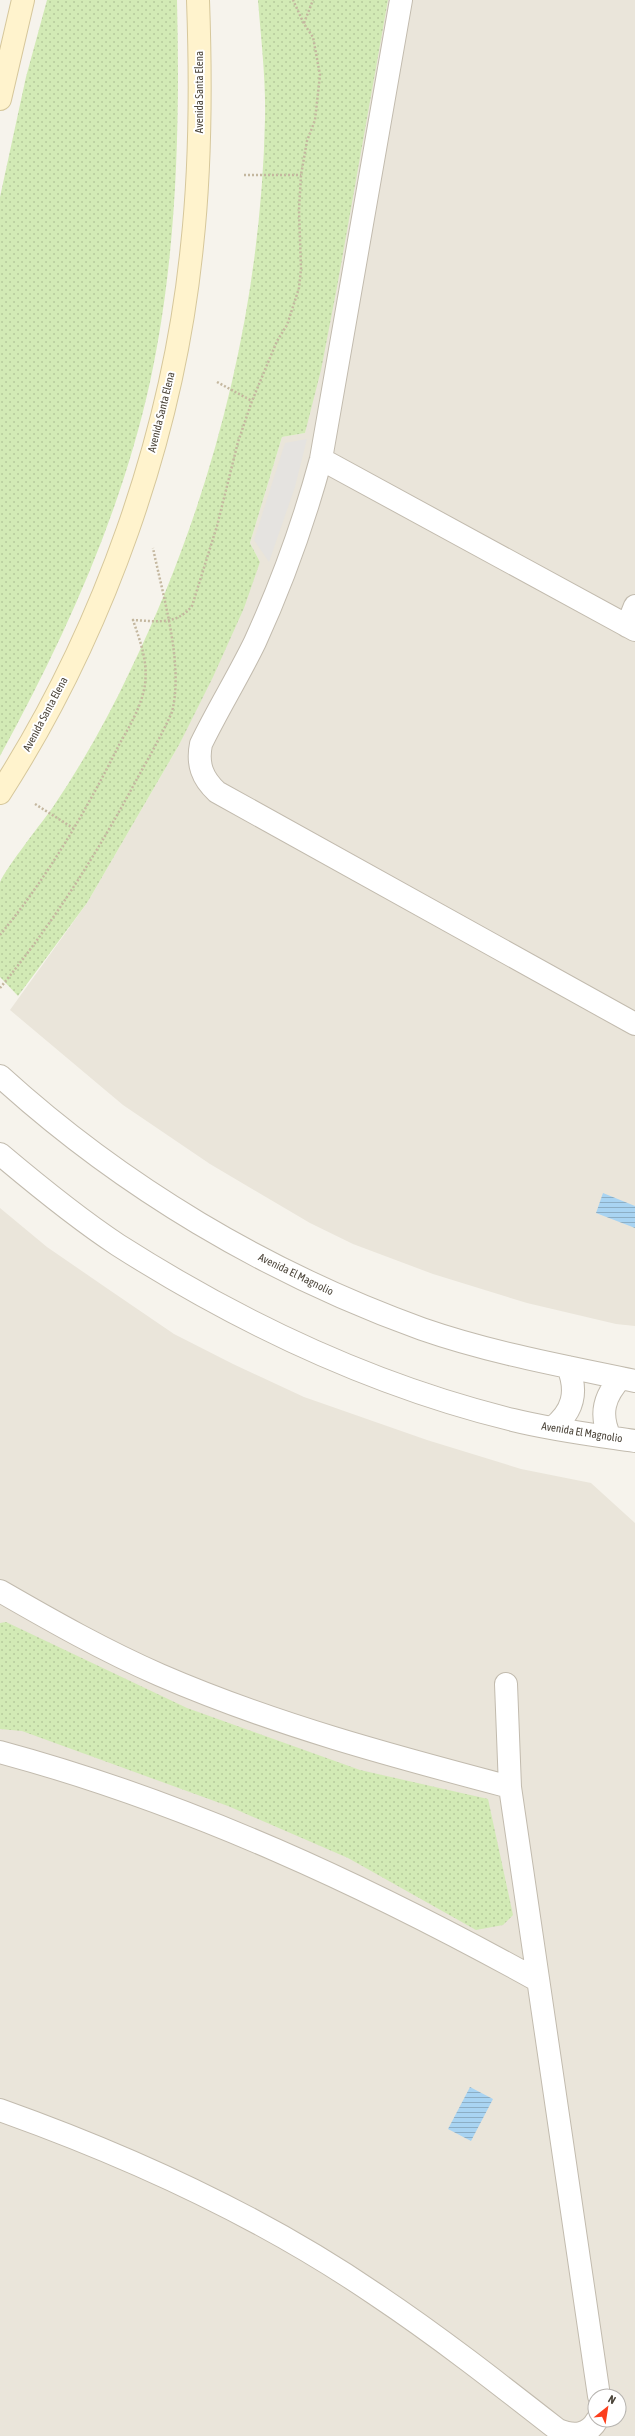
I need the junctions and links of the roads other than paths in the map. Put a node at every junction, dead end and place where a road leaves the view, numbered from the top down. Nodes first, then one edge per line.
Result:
1 (23, 0) edge
2 (198, 0) edge
3 (401, 0) edge
4 (0, 99) edge
5 (321, 459) junction
6 (632, 621) edge
7 (0, 793) edge
8 (635, 1024) edge
9 (0, 1076) edge
10 (0, 1154) edge
11 (568, 1367) junction
12 (628, 1379) edge
13 (552, 1428) junction
14 (610, 1437) junction
15 (635, 1441) edge
16 (0, 1591) edge
17 (506, 1684) dead end
18 (0, 1752) edge
19 (510, 1787) junction
20 (537, 1980) junction
21 (0, 2110) edge
22 (598, 2388) edge
23 (592, 2428) edge

1 - 4 street
2 - 7 street, Avenida Santa Elena
3 - 5 street
5 - 6 street
5 - 8 street
9 - 11 street, Avenida El Magnolio
10 - 13 street, Avenida El Magnolio
11 - 12 street, Avenida El Magnolio
11 - 13 street
12 - 14 street
13 - 14 street, Avenida El Magnolio
14 - 15 street, Avenida El Magnolio
16 - 19 street
17 - 19 street
18 - 20 street
19 - 20 street
20 - 22 street
21 - 23 street

